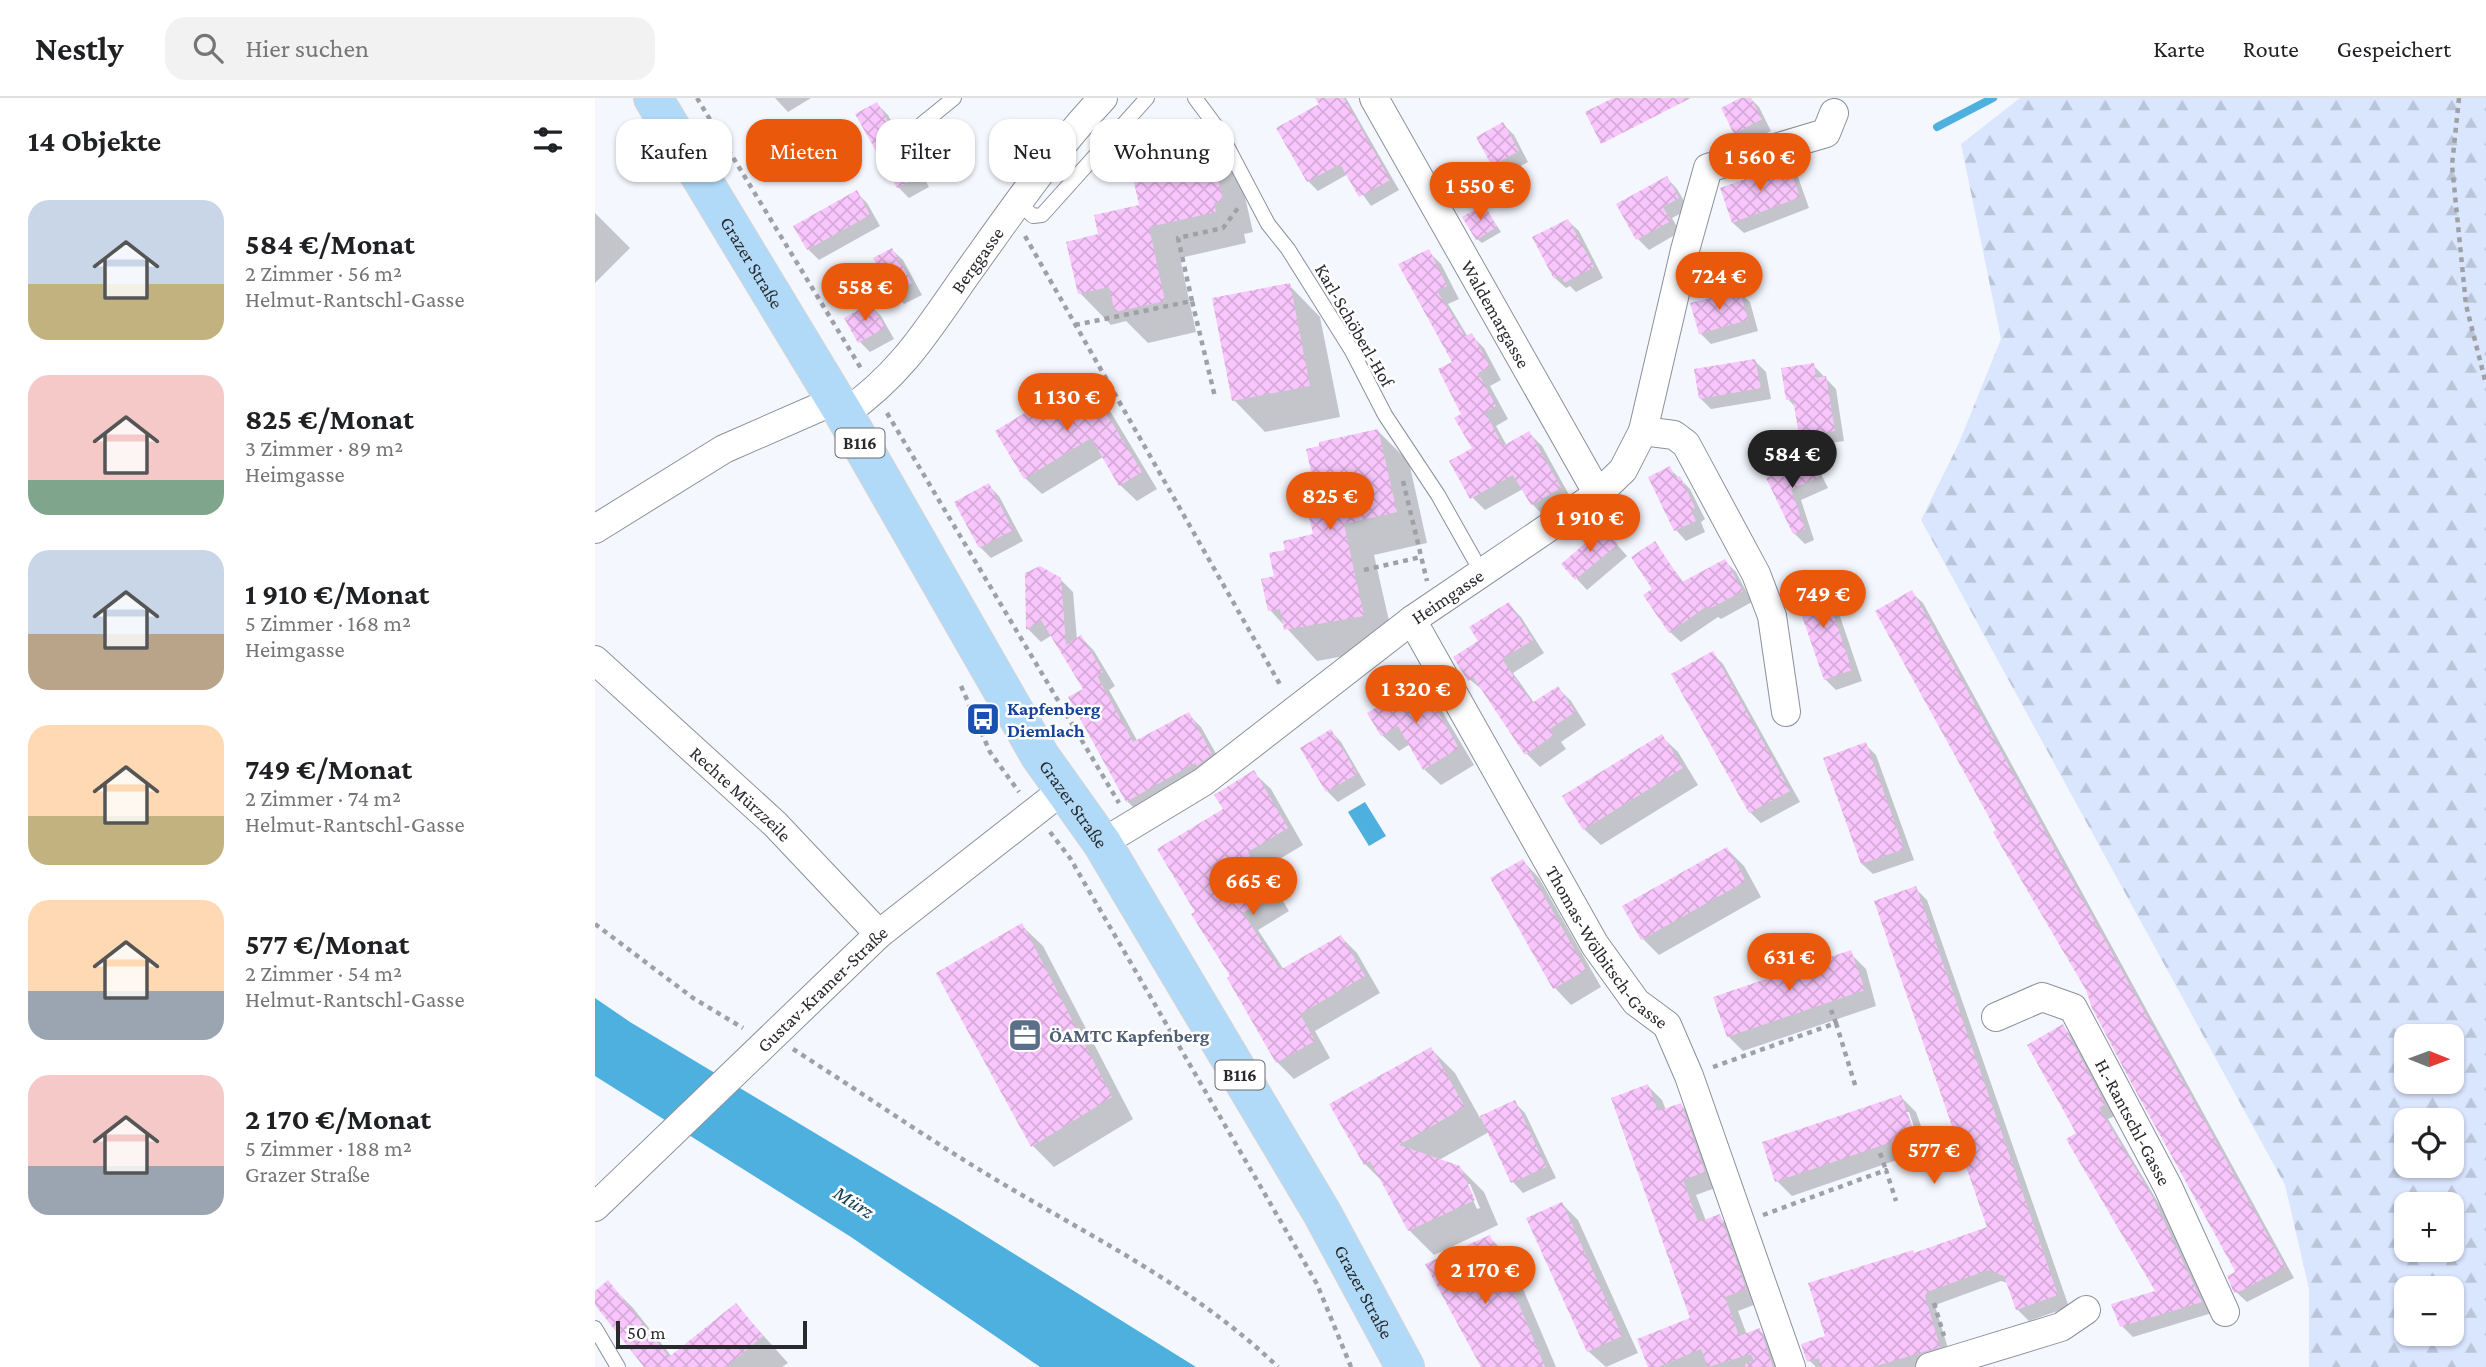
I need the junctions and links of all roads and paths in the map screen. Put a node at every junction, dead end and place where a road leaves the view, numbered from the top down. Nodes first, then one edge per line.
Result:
1 (653, 98) edge
2 (697, 98) edge
3 (954, 98) edge
4 (1103, 98) edge
5 (1147, 98) edge
6 (1195, 98) edge
7 (1374, 98) edge
8 (2459, 98) edge
9 (1834, 113) dead end
10 (928, 119) edge
11 (1252, 195) junction
12 (1015, 208) junction
13 (1192, 301) junction
14 (1075, 325) junction
15 (2486, 384) edge
16 (875, 392) junction
17 (1215, 397) dead end
18 (840, 407) junction
19 (1643, 431) junction
20 (1409, 452) junction
21 (1598, 494) junction
22 (595, 529) edge
23 (1422, 557) junction
24 (1364, 570) dead end
25 (1482, 572) junction
26 (1423, 613) junction
27 (595, 660) edge
28 (1294, 710) junction
29 (1786, 712) dead end
30 (1064, 789) junction
31 (1117, 834) junction
32 (595, 924) edge
33 (879, 934) junction
34 (1831, 1010) dead end
35 (1996, 1017) dead end
36 (1836, 1023) junction
37 (769, 1038) junction
38 (1689, 1076) junction
39 (1856, 1087) dead end
40 (1880, 1153) dead end
41 (1886, 1170) junction
42 (1896, 1201) dead end
43 (595, 1207) edge
44 (1739, 1224) junction
45 (1934, 1303) dead end
46 (2086, 1310) dead end
47 (2225, 1312) dead end
48 (595, 1328) edge
49 (1941, 1364) edge
50 (618, 1367) edge
51 (1279, 1367) edge
52 (1405, 1367) edge
53 (1791, 1367) edge

1 - 18 main road, Grazer Straße / B116
2 - 16 path
3 - 10 lane
4 - 12 street, Berggasse
5 - 12 lane
6 - 11 lane, Karl-Schöberl-Hof
7 - 21 street, Waldemargasse
8 - 15 path
9 - 19 street, Heimgasse
11 - 13 path
11 - 20 lane, Karl-Schöberl-Hof
12 - 14 path
12 - 16 street, Berggasse
13 - 14 path
13 - 17 path
14 - 28 path
16 - 18 street, Berggasse
16 - 31 path
18 - 22 street
18 - 30 main road, Grazer Straße / B116
19 - 21 street, Heimgasse
19 - 29 street
20 - 23 path
20 - 25 lane, Karl-Schöberl-Hof
21 - 25 street, Heimgasse
23 - 24 path
23 - 26 path
25 - 26 street, Heimgasse
26 - 28 street, Heimgasse
26 - 38 street, Thomas-Wölbitsch-Gasse
27 - 33 street, Rechte Mürzzeile
28 - 31 street, Heimgasse
30 - 31 main road, Grazer Straße / B116
30 - 33 street, Gustav-Kramer-Straße
31 - 52 main road, Grazer Straße / B116
32 - 37 path
33 - 37 street, Gustav-Kramer-Straße
34 - 36 path
35 - 47 street, H.-Rantschl-Gasse
36 - 38 path
36 - 39 path
37 - 43 street, Gustav-Kramer-Straße
37 - 51 path
38 - 44 street, Thomas-Wölbitsch-Gasse
40 - 41 path
41 - 42 path
41 - 44 path
44 - 53 street, Thomas-Wölbitsch-Gasse
45 - 49 path
46 - 49 street
48 - 50 lane

